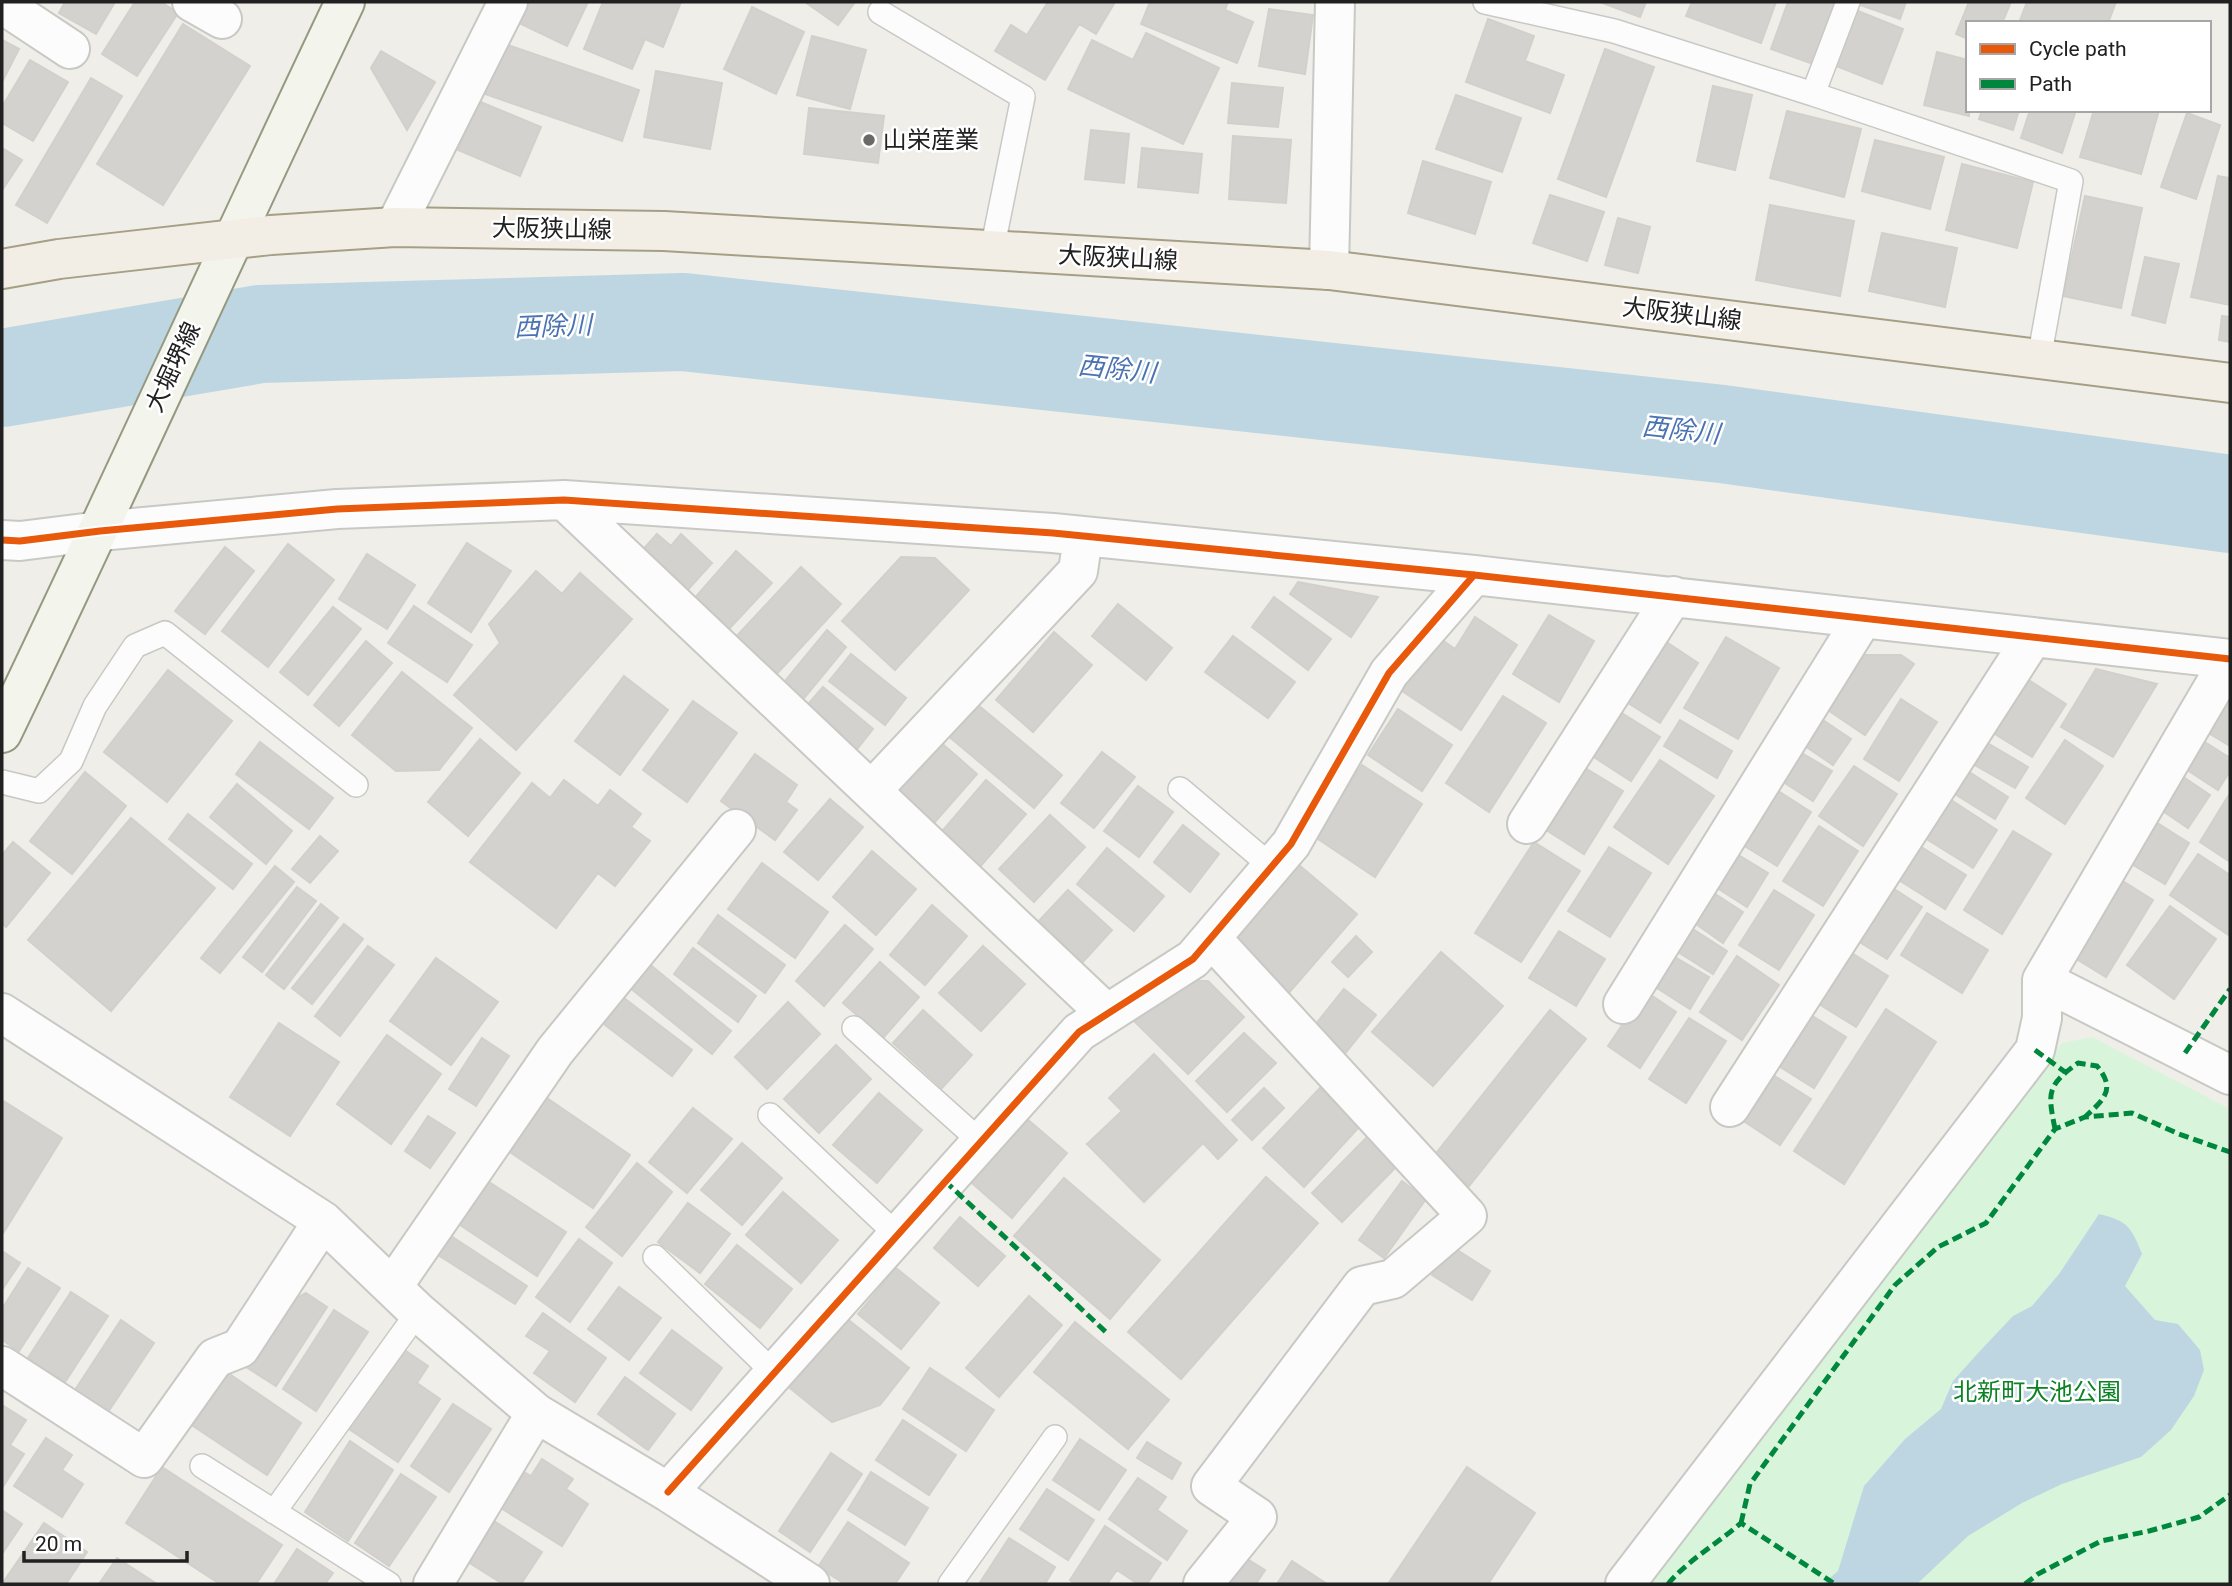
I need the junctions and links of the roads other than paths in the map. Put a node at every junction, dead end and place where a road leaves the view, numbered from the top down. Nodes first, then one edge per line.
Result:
1 (345, 2) edge
2 (508, 2) edge
3 (1335, 2) edge
4 (1485, 2) edge
5 (1848, 2) edge
6 (2, 4) edge
7 (880, 12) dead end
8 (71, 49) dead end
9 (1812, 94) junction
10 (395, 227) junction
11 (231, 240) junction
12 (992, 250) junction
13 (2, 269) edge
14 (1329, 270) junction
15 (2039, 359) junction
16 (2230, 383) edge
17 (564, 500) junction
18 (100, 531) junction
19 (1083, 537) junction
20 (2, 540) edge
21 (1474, 575) junction
22 (1673, 596) junction
23 (1863, 618) junction
24 (2033, 637) junction
25 (2230, 659) edge
26 (2, 733) edge
27 (2, 782) edge
28 (356, 785) dead end
29 (1180, 789) dead end
30 (872, 790) junction
31 (1527, 824) dead end
32 (736, 829) dead end
33 (1271, 866) junction
34 (1211, 938) junction
35 (2042, 980) junction
36 (1623, 1004) dead end
37 (2, 1013) edge
38 (1107, 1014) junction
39 (854, 1028) dead end
40 (2230, 1075) edge
41 (1730, 1107) dead end
42 (770, 1115) dead end
43 (981, 1142) junction
44 (323, 1221) junction
45 (897, 1235) junction
46 (655, 1257) dead end
47 (406, 1299) junction
48 (2, 1366) edge
49 (774, 1373) junction
50 (536, 1413) junction
51 (1055, 1437) dead end
52 (202, 1466) dead end
53 (668, 1492) junction
54 (275, 1512) junction
55 (389, 1584) edge
56 (433, 1584) edge
57 (810, 1584) edge
58 (950, 1584) edge
59 (1203, 1584) edge
60 (1625, 1584) edge

1 - 11 main road, 大堀堺線
2 - 10 street
3 - 14 street
4 - 9 lane
5 - 9 lane
6 - 8 street
7 - 12 lane
9 - 15 lane
10 - 11 main road, 大阪狭山線
10 - 12 main road, 大阪狭山線
11 - 13 main road, 大阪狭山線
11 - 18 main road, 大堀堺線
12 - 14 main road, 大阪狭山線
14 - 15 main road, 大阪狭山線
15 - 16 main road, 大阪狭山線
17 - 18 street
17 - 19 street
17 - 30 street
18 - 20 street
18 - 26 main road, 大堀堺線
19 - 21 street
19 - 30 street
21 - 22 street
21 - 33 street
22 - 23 street
22 - 31 street
23 - 24 street
23 - 36 street
24 - 25 street
24 - 41 street
25 - 35 street
27 - 28 lane
29 - 33 lane
30 - 38 street
32 - 47 street
33 - 34 street
34 - 38 street
34 - 59 street
35 - 40 street
35 - 60 street
37 - 44 street
38 - 43 street
39 - 43 lane
42 - 45 lane
43 - 45 street
44 - 47 street
44 - 48 street
45 - 49 street
46 - 49 lane
47 - 50 street
47 - 54 lane
49 - 53 street
50 - 53 street
50 - 56 street
51 - 58 lane
52 - 54 lane
53 - 57 street
54 - 55 lane

